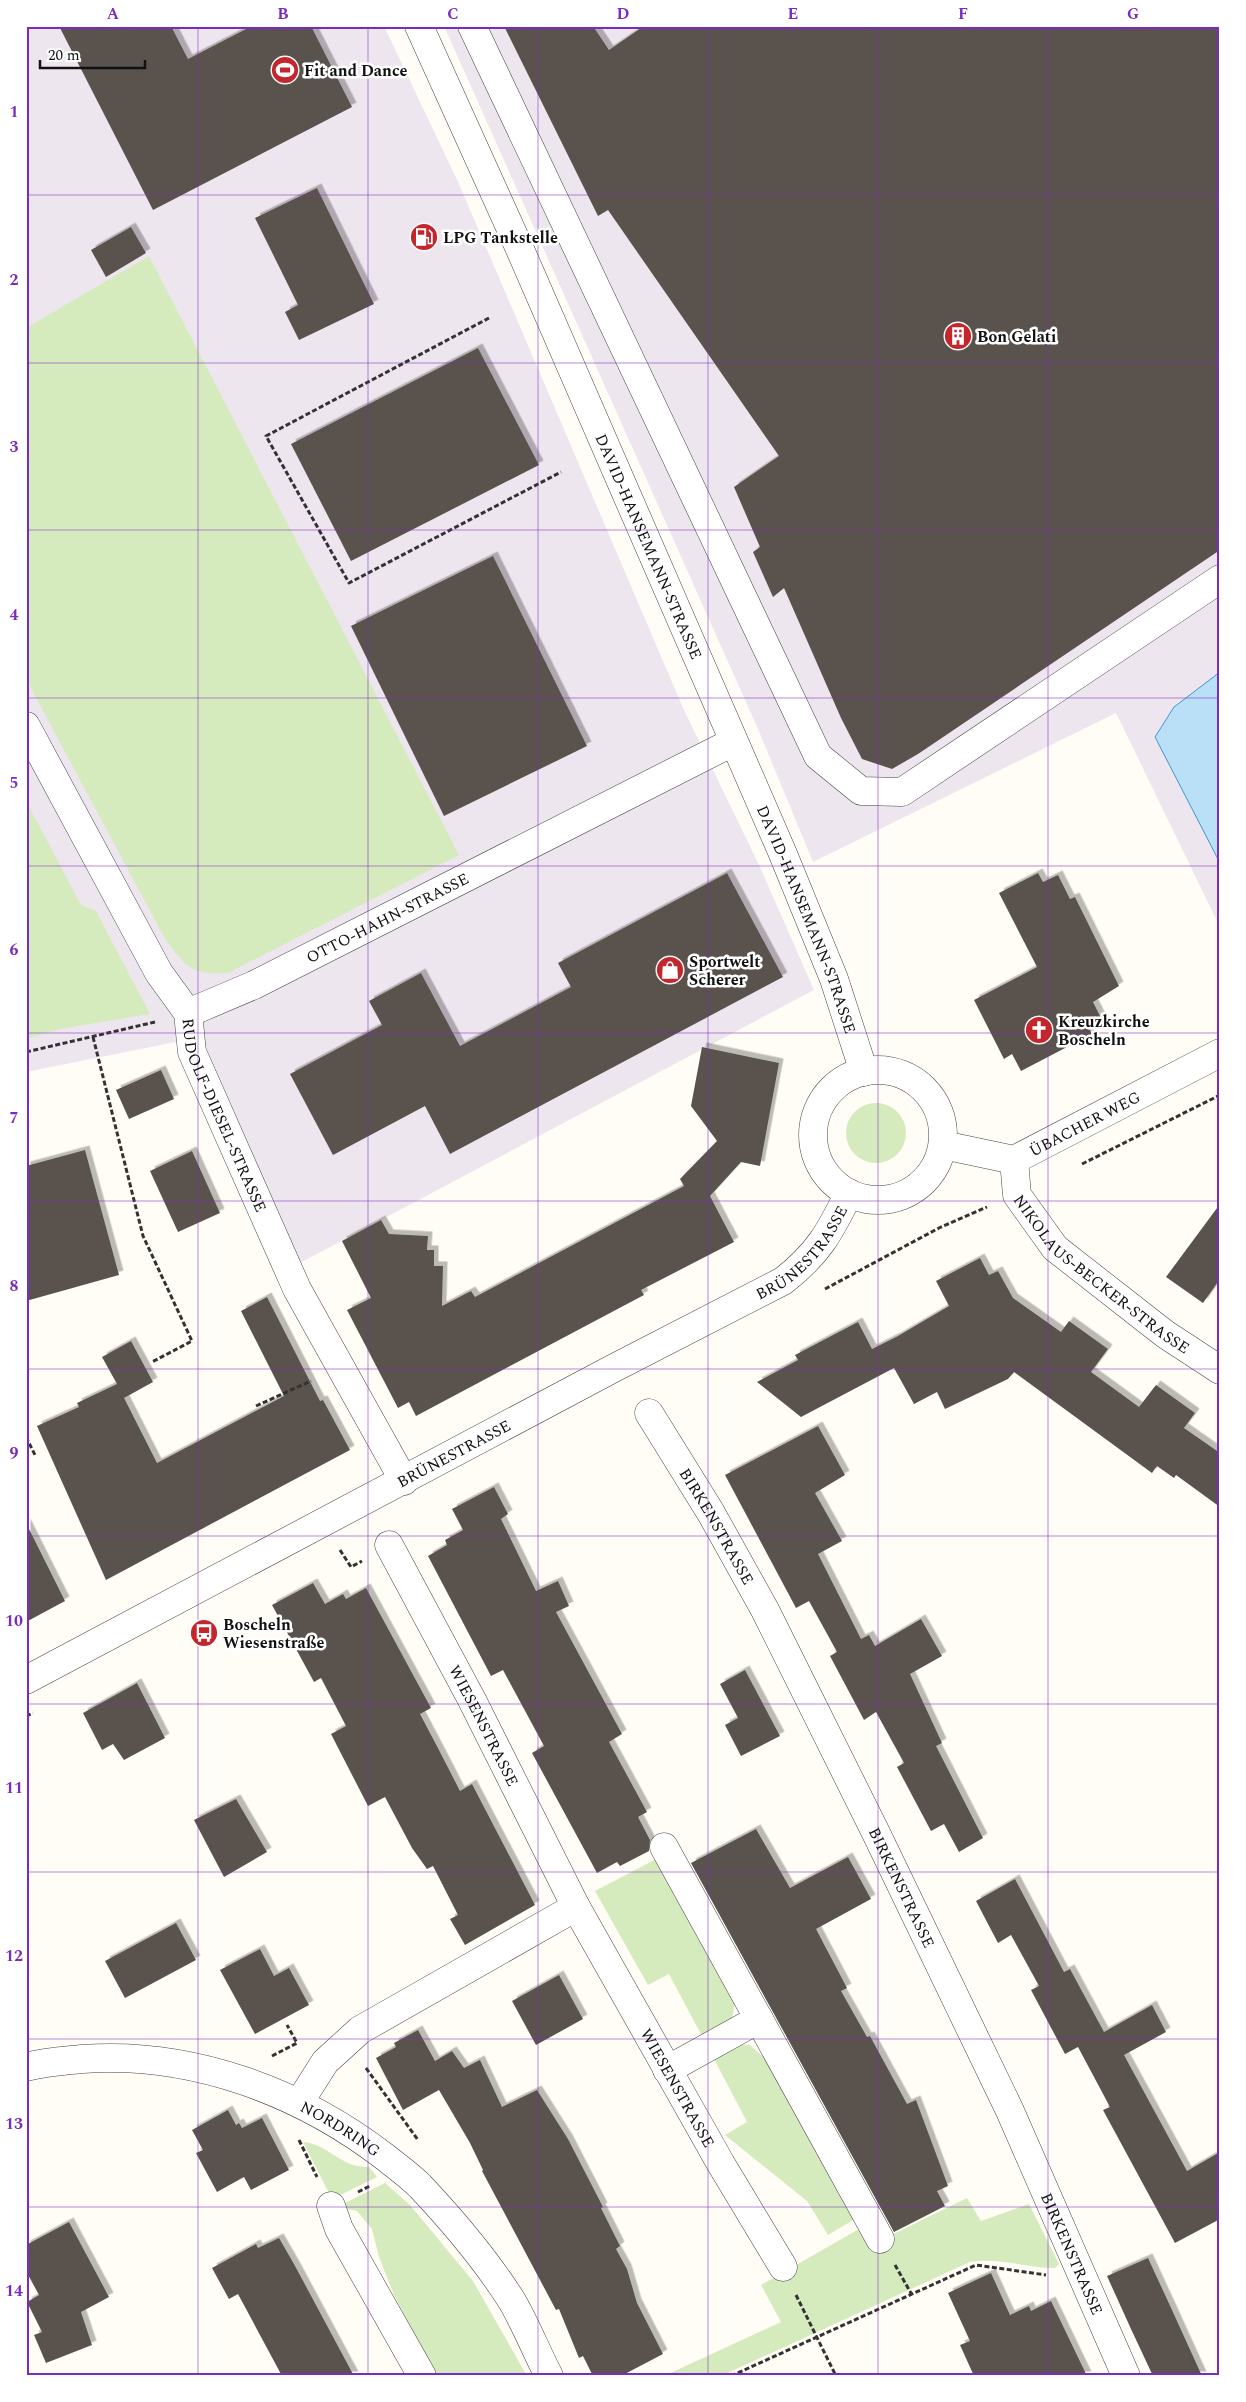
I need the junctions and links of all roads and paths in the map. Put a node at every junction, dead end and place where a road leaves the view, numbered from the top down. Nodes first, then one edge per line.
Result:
1 (419, 26) edge
2 (472, 26) edge
3 (489, 318) dead end
4 (561, 472) dead end
5 (1220, 579) edge
6 (26, 726) edge
7 (733, 742) junction
8 (188, 1013) junction
9 (93, 1037) junction
10 (26, 1052) edge
11 (1220, 1053) edge
12 (864, 1072) junction
13 (943, 1145) junction
14 (1014, 1160) junction
15 (849, 1193) junction
16 (152, 1362) dead end
17 (341, 1368) junction
18 (1220, 1370) edge
19 (256, 1406) dead end
20 (649, 1413) dead end
21 (26, 1437) edge
22 (36, 1457) dead end
23 (404, 1481) junction
24 (389, 1545) dead end
25 (26, 1680) edge
26 (664, 1847) dead end
27 (576, 1907) junction
28 (759, 2019) junction
29 (287, 2024) dead end
30 (26, 2067) edge
31 (667, 2070) junction
32 (248, 2081) junction
33 (299, 2103) junction
34 (297, 2137) dead end
35 (331, 2206) joint
36 (880, 2239) dead end
37 (1076, 2264) junction
38 (783, 2267) joint
39 (817, 2337) junction
40 (422, 2376) edge
41 (549, 2376) edge
42 (731, 2376) edge
43 (836, 2376) edge
44 (1126, 2376) edge

1 - 7 street, DAVID-HANSEMANN-STRASSE
2 - 5 street
3 - 4 path
6 - 8 street, RUDOLF-DIESEL-STRASSE
7 - 8 street, OTTO-HAHN-STRASSE
7 - 12 street, DAVID-HANSEMANN-STRASSE
8 - 9 path
8 - 17 street, RUDOLF-DIESEL-STRASSE
9 - 10 path
9 - 16 path
11 - 14 street, ÜBACHER WEG
12 - 13 street
12 - 15 street
13 - 14 street, ÜBACHER WEG
13 - 15 street
14 - 18 street, NIKOLAUS-BECKER-STRASSE
15 - 23 street, BRÜNESTRASSE
17 - 19 path
17 - 23 street, RUDOLF-DIESEL-STRASSE
20 - 37 street, BIRKENSTRASSE
21 - 22 path
23 - 25 street, BRÜNESTRASSE
24 - 27 street, WIESENSTRASSE
26 - 28 street
27 - 31 street, WIESENSTRASSE
27 - 33 street
28 - 31 street
28 - 36 street
29 - 32 path
30 - 32 street, NORDRING
31 - 38 street, WIESENSTRASSE
32 - 33 street, NORDRING
33 - 41 street, NORDRING
34 - 35 path
35 - 40 street
37 - 39 path
37 - 44 street, BIRKENSTRASSE
38 - 39 path
39 - 42 path
39 - 43 path

